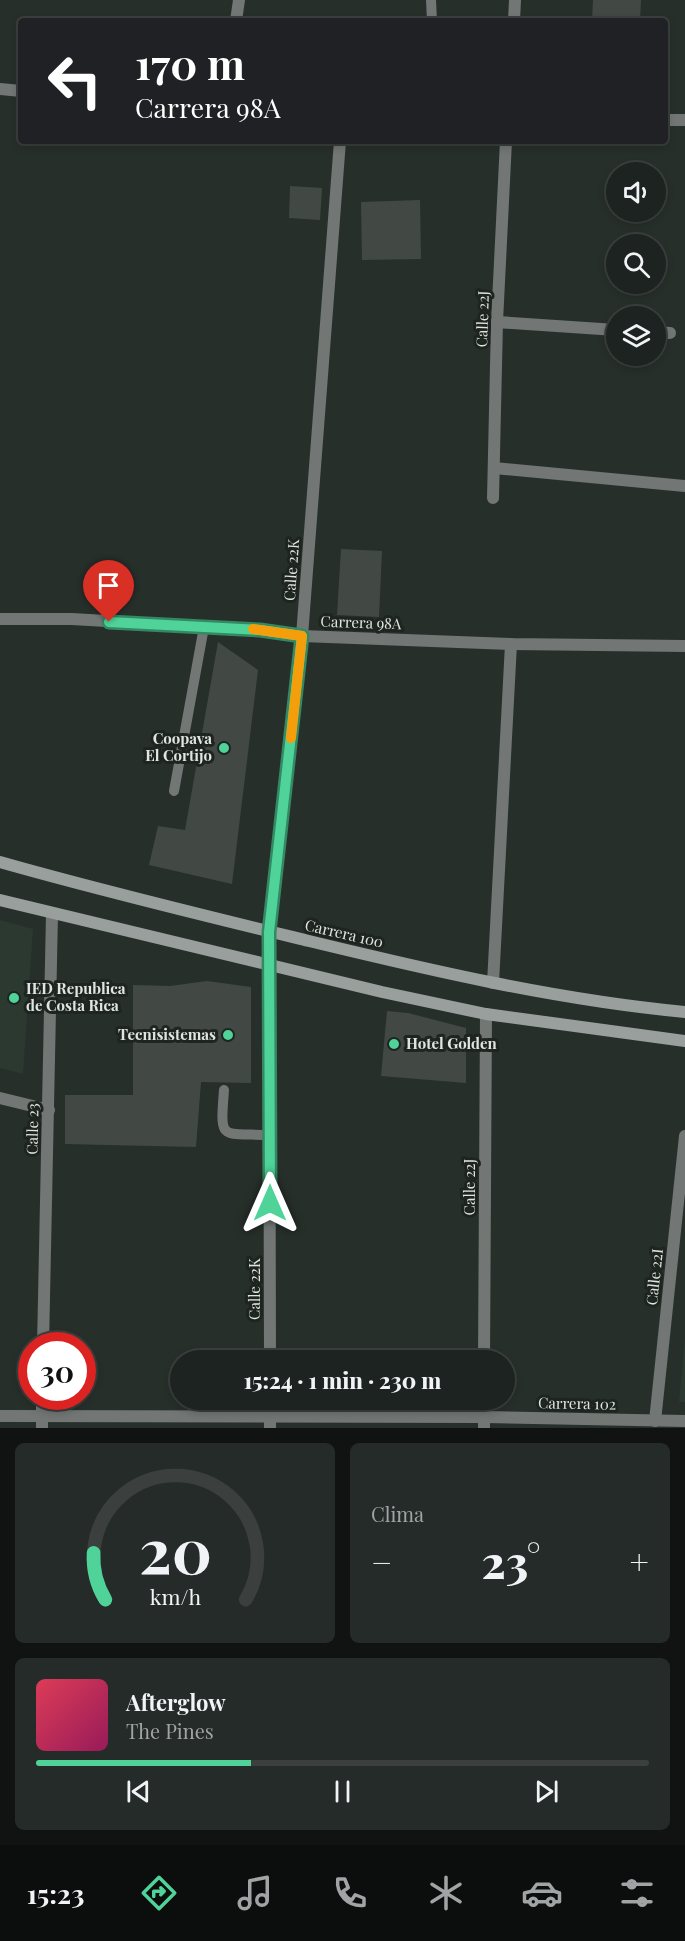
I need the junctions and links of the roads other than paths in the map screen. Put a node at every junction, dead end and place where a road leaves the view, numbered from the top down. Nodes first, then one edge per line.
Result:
1 (239, 0) edge
2 (431, 0) edge
3 (515, 0) edge
4 (236, 18) edge
5 (432, 18) edge
6 (514, 18) edge
7 (0, 89) edge
8 (18, 91) edge
9 (668, 120) edge
10 (685, 120) edge
11 (340, 144) edge
12 (506, 144) edge
13 (497, 322) junction
14 (606, 329) edge
15 (666, 333) edge
16 (670, 333) dead end
17 (494, 468) junction
18 (685, 486) edge
19 (493, 498) dead end
20 (0, 619) edge
21 (204, 627) junction
22 (302, 636) junction
23 (511, 644) junction
24 (685, 646) edge
25 (174, 791) dead end
26 (0, 862) edge
27 (0, 900) edge
28 (52, 914) junction
29 (269, 932) junction
30 (268, 965) junction
31 (493, 983) junction
32 (685, 1012) edge
33 (486, 1014) junction
34 (685, 1041) edge
35 (224, 1090) dead end
36 (0, 1098) edge
37 (49, 1110) junction
38 (269, 1135) junction
39 (685, 1136) edge
40 (43, 1332) edge
41 (270, 1350) edge
42 (484, 1350) edge
43 (0, 1416) edge
44 (655, 1421) junction
45 (685, 1421) edge
46 (42, 1422) edge
47 (270, 1423) edge
48 (484, 1423) edge

1 - 4 street
2 - 5 lane
3 - 6 street
7 - 8 street
9 - 10 street
11 - 22 street, Calle 22K
12 - 13 street, Calle 22J
13 - 14 street
13 - 17 street, Calle 22J
15 - 16 street
17 - 18 street
17 - 19 street, Calle 22J
20 - 21 street, Carrera 98A
21 - 22 street, Carrera 98A
21 - 25 lane
22 - 23 street, Carrera 98A
22 - 29 street, Calle 22K
23 - 24 street, Carrera 98A
23 - 31 street
26 - 29 main road, Carrera 100
27 - 28 main road
28 - 30 main road
28 - 37 street, Calle 23
29 - 30 street, Calle 22K
29 - 31 main road, Carrera 100
30 - 33 main road
30 - 38 street, Calle 22K
31 - 32 main road, Carrera 100
33 - 34 main road
33 - 42 street, Calle 22J
35 - 38 lane
36 - 37 street
37 - 40 street, Calle 23
38 - 41 street, Calle 22K
39 - 44 street, Calle 22I
43 - 46 street, Carrera 102
44 - 45 street, Carrera 102
44 - 48 street, Carrera 102
46 - 47 street, Carrera 102
47 - 48 street, Carrera 102

